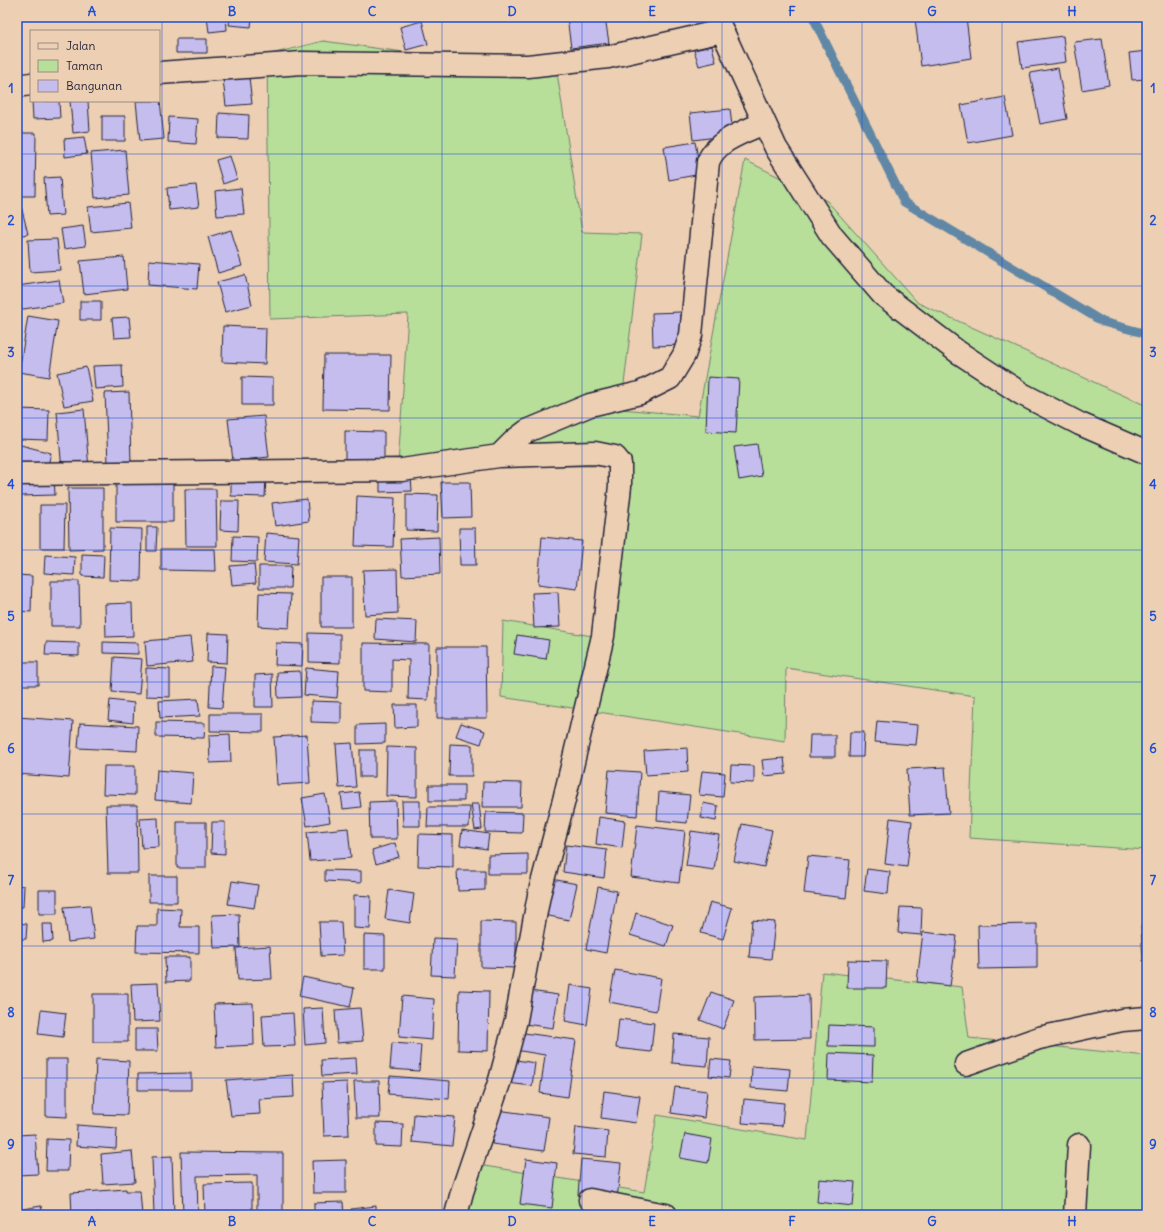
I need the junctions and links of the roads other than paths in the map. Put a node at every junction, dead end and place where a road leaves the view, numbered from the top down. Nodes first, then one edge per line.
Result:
1 (719, 24) edge
2 (160, 73) edge
3 (30, 84) edge
4 (17, 86) edge
5 (764, 123) junction
6 (1147, 453) edge
7 (499, 456) junction
8 (17, 474) edge
9 (1147, 1018) edge
10 (966, 1064) dead end
11 (1078, 1146) dead end
12 (590, 1200) dead end
13 (456, 1215) edge
14 (666, 1215) edge
15 (1075, 1215) edge

1 - 2 street
1 - 5 street
3 - 4 street
5 - 6 street
5 - 7 street
7 - 8 street
7 - 13 street
9 - 10 street
11 - 15 street
12 - 14 street

